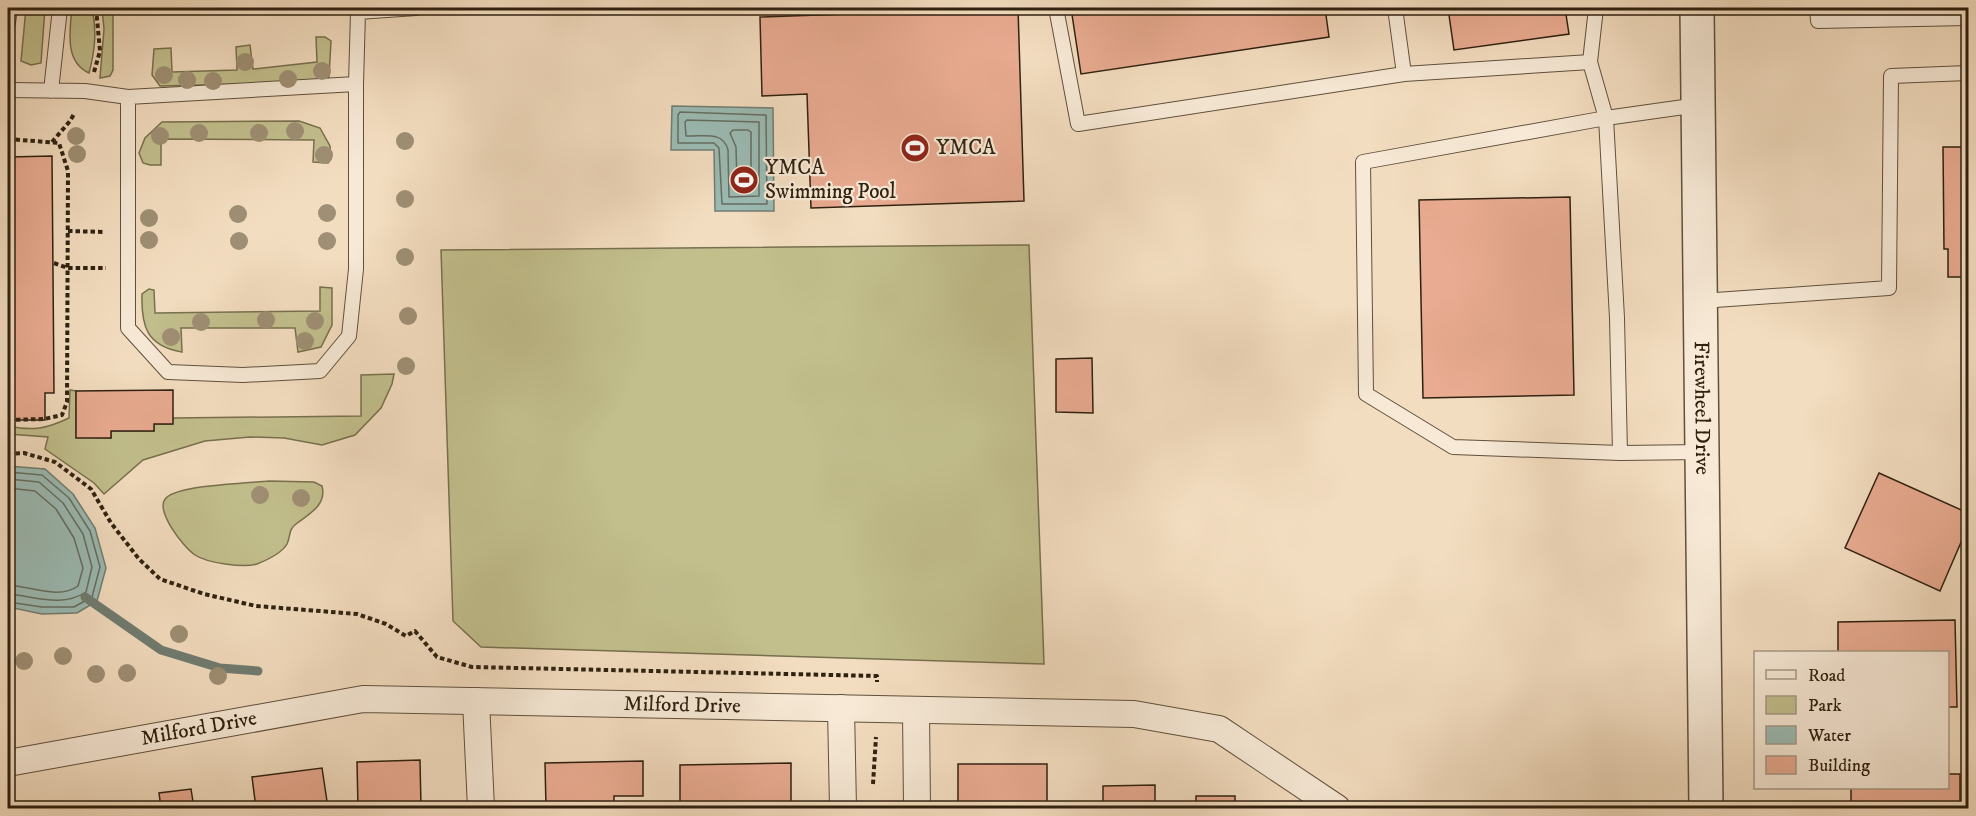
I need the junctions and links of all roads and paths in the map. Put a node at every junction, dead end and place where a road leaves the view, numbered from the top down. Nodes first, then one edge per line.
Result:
1 (10, 8) edge
2 (60, 8) edge
3 (416, 8) edge
4 (1056, 8) edge
5 (1395, 8) edge
6 (1596, 8) edge
7 (1697, 8) edge
8 (1817, 8) edge
9 (1968, 18) edge
10 (8, 23) edge
11 (1590, 62) junction
12 (1968, 73) edge
13 (1404, 74) junction
14 (356, 84) junction
15 (8, 90) edge
16 (51, 90) junction
17 (128, 97) junction
18 (1698, 105) junction
19 (1606, 118) junction
20 (8, 139) edge
21 (68, 231) junction
22 (105, 232) dead end
23 (54, 263) dead end
24 (68, 268) junction
25 (128, 269) junction
26 (1701, 301) junction
27 (8, 420) edge
28 (1702, 452) junction
29 (1620, 453) junction
30 (8, 454) edge
31 (476, 701) junction
32 (841, 708) junction
33 (878, 709) junction
34 (916, 710) junction
35 (8, 763) edge
36 (872, 791) dead end
37 (481, 808) edge
38 (843, 808) edge
39 (917, 808) edge
40 (1336, 808) edge
41 (1706, 808) edge

1 - 10 lane
2 - 16 lane
3 - 14 lane
4 - 13 lane
5 - 13 lane
6 - 11 lane
7 - 18 street, Firewheel Drive
8 - 9 lane
11 - 13 lane
11 - 19 lane
12 - 26 lane
14 - 17 lane
14 - 25 lane
15 - 16 lane
16 - 17 lane
17 - 25 lane
18 - 19 lane
18 - 26 street, Firewheel Drive
19 - 29 lane
19 - 29 lane
20 - 21 path
21 - 22 path
21 - 24 path
23 - 24 path
24 - 25 path
24 - 27 path
26 - 28 street, Firewheel Drive
28 - 29 lane
28 - 41 street, Firewheel Drive
30 - 33 path
31 - 32 street, Milford Drive
31 - 35 street, Milford Drive
31 - 37 street
32 - 33 street, Milford Drive
32 - 38 street
33 - 34 street, Milford Drive
33 - 36 path
34 - 39 street
34 - 40 street, Milford Drive

